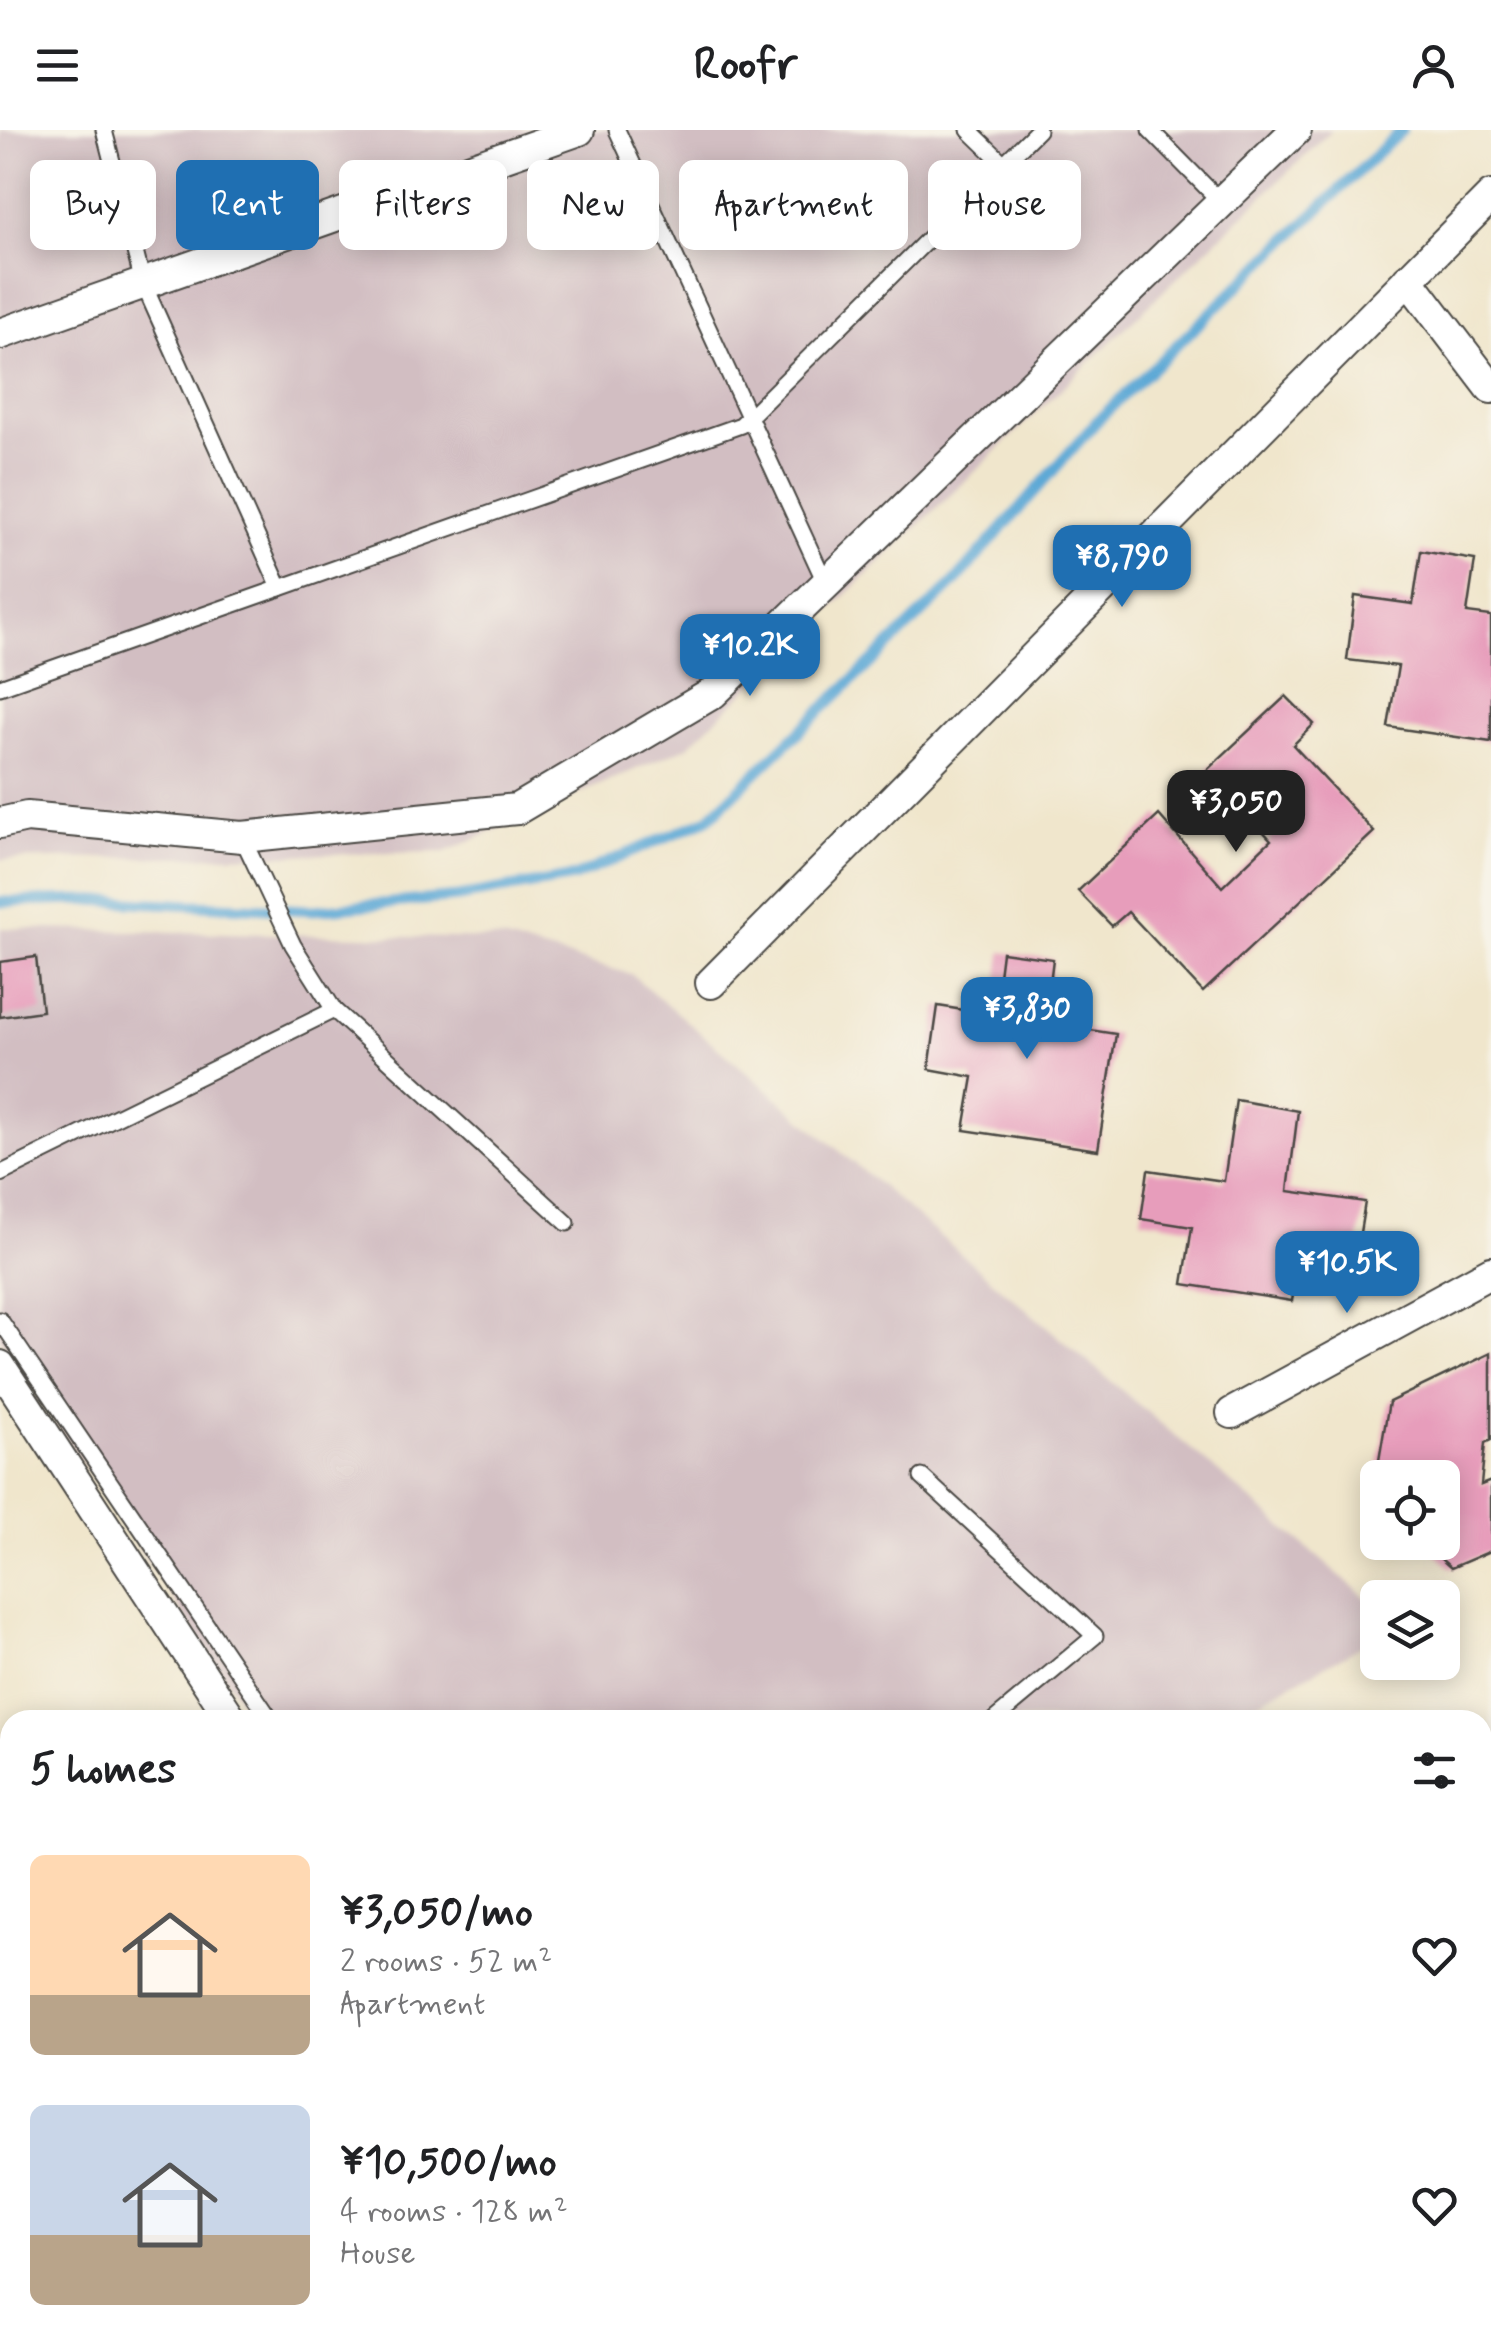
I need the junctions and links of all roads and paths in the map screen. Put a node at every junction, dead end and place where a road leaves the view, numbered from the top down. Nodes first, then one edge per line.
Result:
1 (104, 130) edge
2 (578, 130) edge
3 (617, 130) edge
4 (969, 130) edge
5 (1038, 130) edge
6 (1150, 130) edge
7 (1296, 130) edge
8 (1000, 160) edge
9 (1008, 160) edge
10 (1491, 196) edge
11 (1221, 202) junction
12 (928, 240) edge
13 (1408, 279) junction
14 (144, 283) junction
15 (0, 334) edge
16 (1491, 388) edge
17 (749, 418) junction
18 (826, 584) junction
19 (280, 588) junction
20 (0, 688) edge
21 (0, 823) edge
22 (242, 837) junction
23 (710, 982) dead end
24 (334, 1010) junction
25 (0, 1174) edge
26 (567, 1223) dead end
27 (1491, 1272) edge
28 (0, 1320) edge
29 (1, 1369) edge
30 (1232, 1413) dead end
31 (922, 1477) dead end
32 (225, 1710) edge
33 (264, 1710) edge
34 (1006, 1710) edge

1 - 14 lane
2 - 14 street
3 - 17 lane
4 - 8 lane
5 - 9 lane
6 - 11 lane
7 - 11 street
10 - 13 street
11 - 18 street
12 - 17 lane
13 - 16 street
13 - 23 street
14 - 15 street
14 - 19 lane
17 - 18 lane
17 - 19 lane
18 - 22 street
19 - 20 lane
21 - 22 street
22 - 24 lane
24 - 25 lane
24 - 26 lane
27 - 30 street
28 - 33 lane
29 - 32 street
31 - 34 lane

